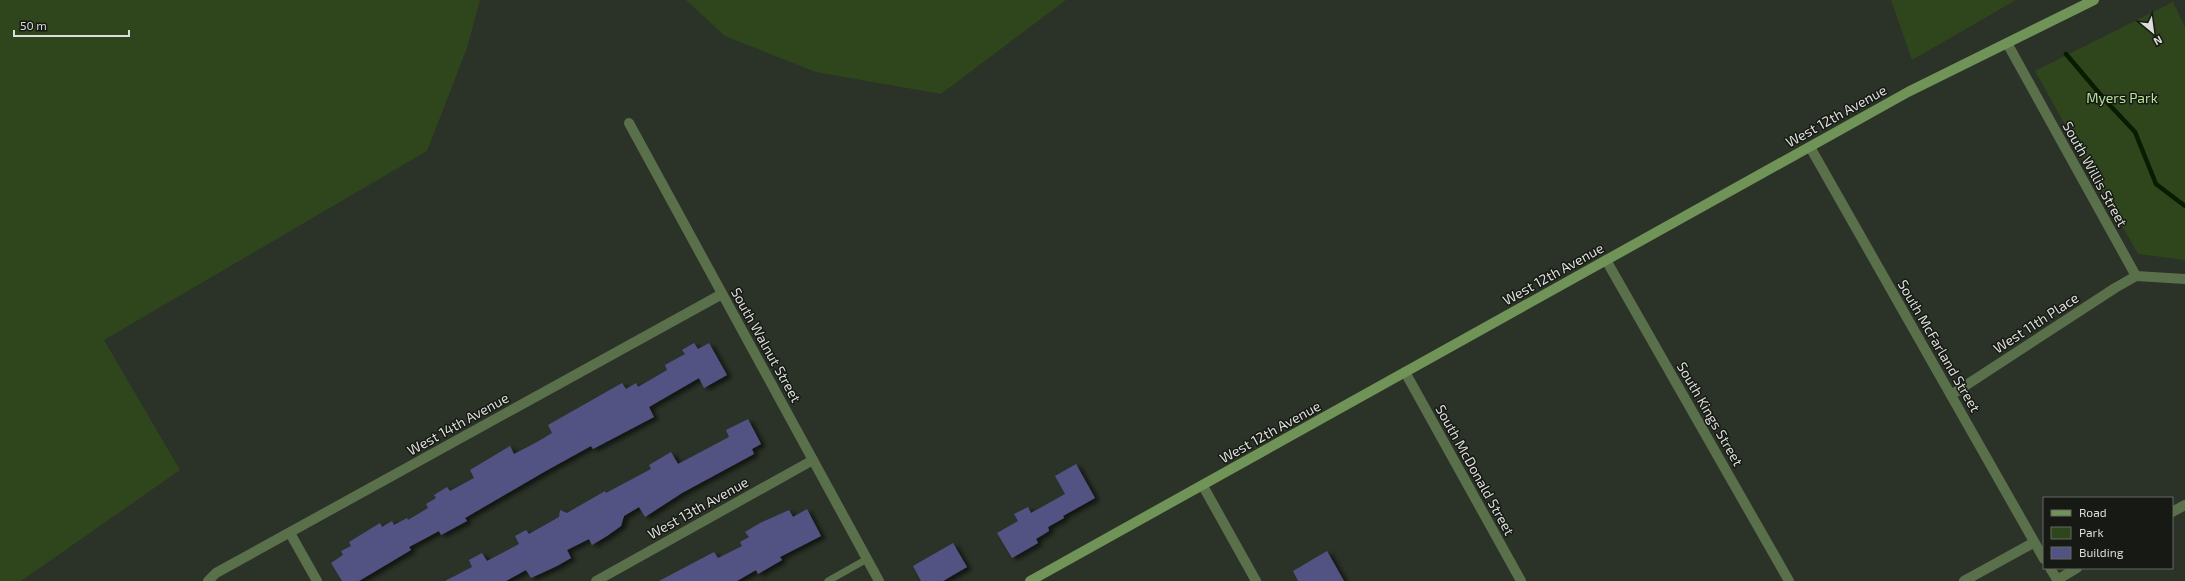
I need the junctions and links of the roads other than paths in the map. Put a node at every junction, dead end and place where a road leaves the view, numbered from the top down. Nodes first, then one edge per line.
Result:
1 (2094, 0) edge
2 (2007, 43) junction
3 (629, 123) dead end
4 (1810, 146) junction
5 (1606, 260) junction
6 (2136, 276) junction
7 (2185, 279) edge
8 (722, 294) junction
9 (1405, 372) junction
10 (1952, 395) junction
11 (814, 460) junction
12 (1203, 486) junction
13 (2185, 505) edge
14 (2173, 511) edge
15 (290, 533) junction
16 (2033, 543) junction
17 (2043, 558) edge
18 (867, 559) junction
19 (2051, 569) edge
20 (2075, 569) edge
21 (2057, 580) edge
22 (208, 581) edge
23 (317, 581) edge
24 (596, 581) edge
25 (828, 581) edge
26 (879, 581) edge
27 (1030, 581) edge
28 (1256, 581) edge
29 (1521, 581) edge
30 (1789, 581) edge
31 (1964, 581) edge

1 - 2 main road, West 12th Avenue
2 - 4 main road, West 12th Avenue
2 - 6 street, South Willis Street
3 - 8 street, South Walnut Street
4 - 5 main road, West 12th Avenue
4 - 10 street, South McFarland Street
5 - 9 main road, West 12th Avenue
5 - 30 street, South Kings Street
6 - 7 street
6 - 10 street, West 11th Place
8 - 11 street, South Walnut Street
8 - 15 street, West 14th Avenue
9 - 12 main road, West 12th Avenue
9 - 29 street, South McDonald Street
10 - 16 street, South McFarland Street
11 - 18 street, South Walnut Street
11 - 24 street, West 13th Avenue
12 - 27 main road, West 12th Avenue
12 - 28 street
13 - 14 street
15 - 22 street, West 14th Avenue
15 - 23 street
16 - 17 street, South McFarland Street
16 - 31 street
18 - 25 lane
18 - 26 street, South Walnut Street
19 - 21 street
20 - 21 street

